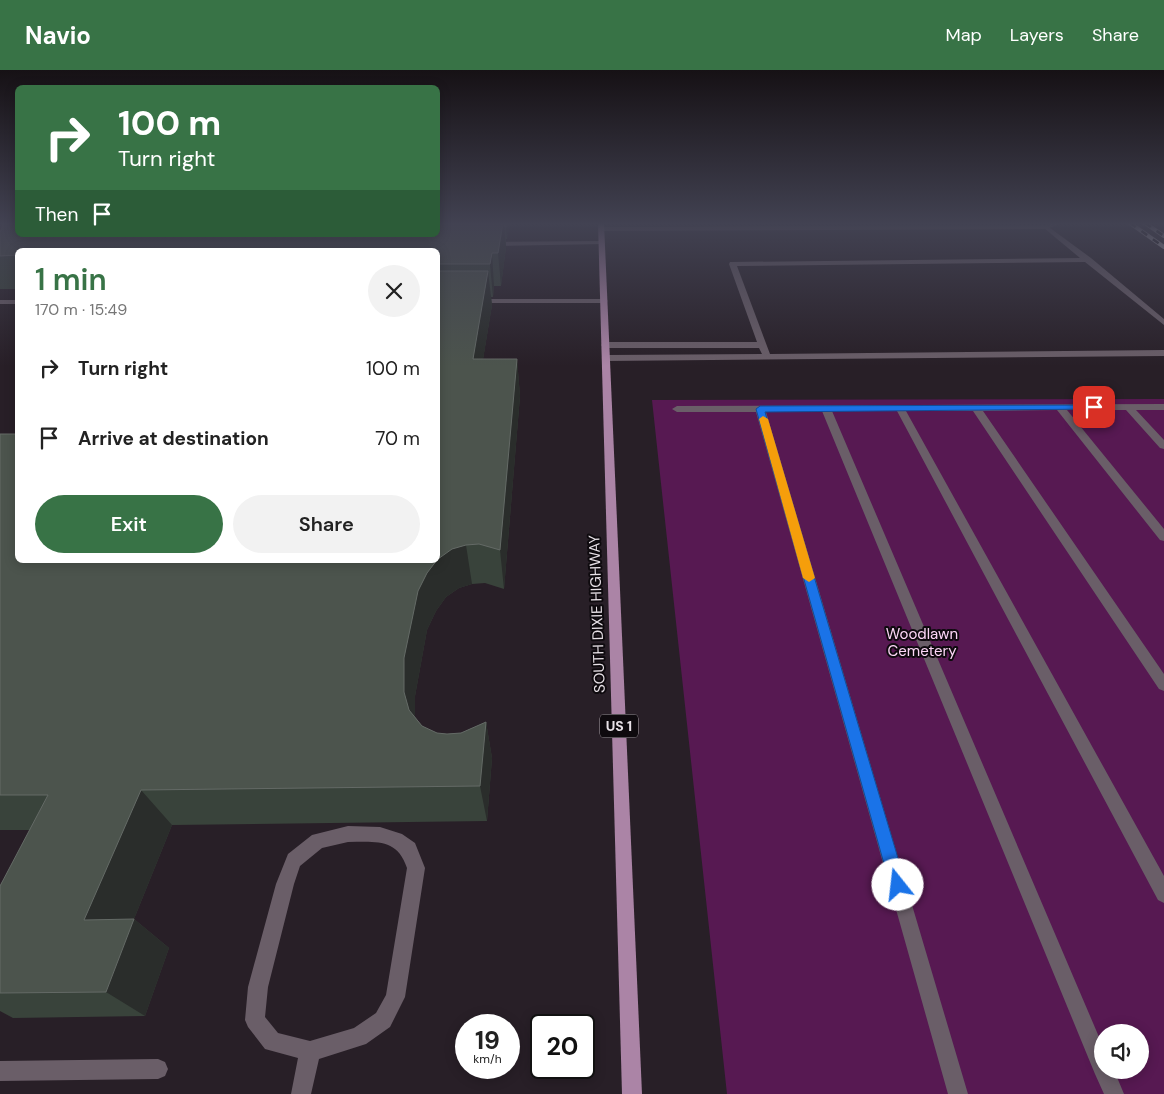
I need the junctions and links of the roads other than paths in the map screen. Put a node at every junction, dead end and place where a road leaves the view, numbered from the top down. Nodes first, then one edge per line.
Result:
1 (603, 271) edge
2 (735, 271) edge
3 (1101, 271) edge
4 (604, 300) junction
5 (467, 301) edge
6 (0, 302) edge
7 (15, 302) edge
8 (1164, 323) edge
9 (763, 345) junction
10 (605, 352) junction
11 (1164, 353) edge
12 (767, 357) junction
13 (1060, 407) junction
14 (1128, 407) junction
15 (1164, 407) edge
16 (900, 408) junction
17 (976, 408) junction
18 (760, 409) junction
19 (826, 409) junction
20 (676, 410) dead end
21 (1164, 446) edge
22 (1164, 537) edge
23 (1164, 685) edge
24 (1164, 894) edge
25 (1094, 1048) edge
26 (310, 1051) junction
27 (158, 1068) dead end
28 (0, 1071) edge
29 (1107, 1079) edge
30 (301, 1094) edge
31 (632, 1094) edge
32 (958, 1094) edge
33 (1114, 1094) edge

1 - 4 main road, SOUTH DIXIE HIGHWAY / US 1
2 - 9 street
3 - 8 street
4 - 5 street
4 - 10 main road, SOUTH DIXIE HIGHWAY / US 1
6 - 7 street
9 - 10 street
9 - 12 street
10 - 12 street
10 - 31 main road, SOUTH DIXIE HIGHWAY / US 1
11 - 12 street
13 - 14 street
13 - 17 street
13 - 22 street
14 - 15 street
14 - 21 street
16 - 17 street
16 - 19 street
16 - 24 street
17 - 23 street
18 - 19 street
18 - 20 street
18 - 32 street
19 - 25 street
26 - 26 street
26 - 30 street
27 - 28 street
29 - 33 street

